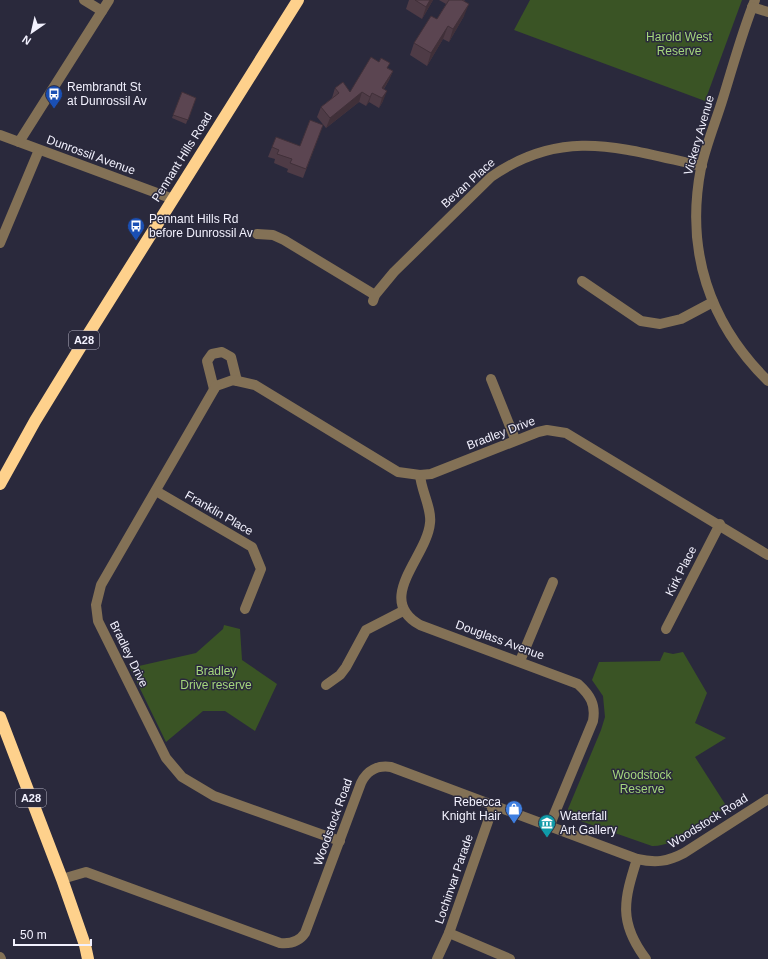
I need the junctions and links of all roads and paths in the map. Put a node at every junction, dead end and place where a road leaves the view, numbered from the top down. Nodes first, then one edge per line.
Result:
1 (84, 0) edge
2 (109, 0) edge
3 (298, 0) edge
4 (753, 3) edge
5 (292, 5) edge
6 (102, 11) junction
7 (768, 12) edge
8 (0, 135) edge
9 (19, 142) junction
10 (39, 150) junction
11 (702, 166) junction
12 (173, 199) junction
13 (257, 234) dead end
14 (0, 243) edge
15 (582, 281) dead end
16 (713, 302) junction
17 (491, 380) dead end
18 (237, 381) junction
19 (768, 381) edge
20 (214, 389) junction
21 (516, 439) junction
22 (420, 475) junction
23 (0, 484) edge
24 (156, 491) junction
25 (720, 524) junction
26 (768, 554) edge
27 (553, 582) dead end
28 (245, 609) dead end
29 (404, 611) junction
30 (666, 629) dead end
31 (520, 661) junction
32 (326, 685) dead end
33 (0, 717) edge
34 (768, 799) edge
35 (493, 807) junction
36 (549, 827) junction
37 (340, 841) junction
38 (637, 859) junction
39 (62, 879) junction
40 (449, 933) junction
41 (88, 959) edge
42 (437, 959) edge
43 (510, 959) edge
44 (646, 959) edge

1 - 6 street
2 - 6 street
3 - 5 highway, Pennant Hills Road / A28
4 - 7 street
4 - 11 street, Vickery Avenue
5 - 12 highway, Pennant Hills Road / A28
6 - 9 street
8 - 9 street, Dunrossil Avenue
9 - 10 street, Dunrossil Avenue
10 - 12 street, Dunrossil Avenue
10 - 14 street
11 - 13 street, Bevan Place
11 - 16 street, Vickery Avenue
12 - 23 highway, Pennant Hills Road / A28
15 - 16 street
16 - 19 street, Vickery Avenue
17 - 21 street
18 - 20 street, Bradley Drive
18 - 20 street
18 - 22 street, Bradley Drive
20 - 24 street, Bradley Drive
21 - 22 street, Bradley Drive
21 - 25 street, Bradley Drive
22 - 29 street
24 - 28 street, Franklin Place
24 - 37 street, Bradley Drive
25 - 26 street, Bradley Drive
25 - 30 street, Kirk Place
27 - 31 street
29 - 31 street, Douglass Avenue
29 - 32 street
31 - 36 street, Douglass Avenue
33 - 39 highway, A28
34 - 38 street, Woodstock Road
35 - 36 street, Woodstock Road
35 - 37 street, Woodstock Road
35 - 40 street, Lochinvar Parade
36 - 38 street, Woodstock Road
37 - 39 street, Woodstock Road
38 - 44 street
39 - 41 highway, A28
40 - 42 street, Lochinvar Parade
40 - 43 street

